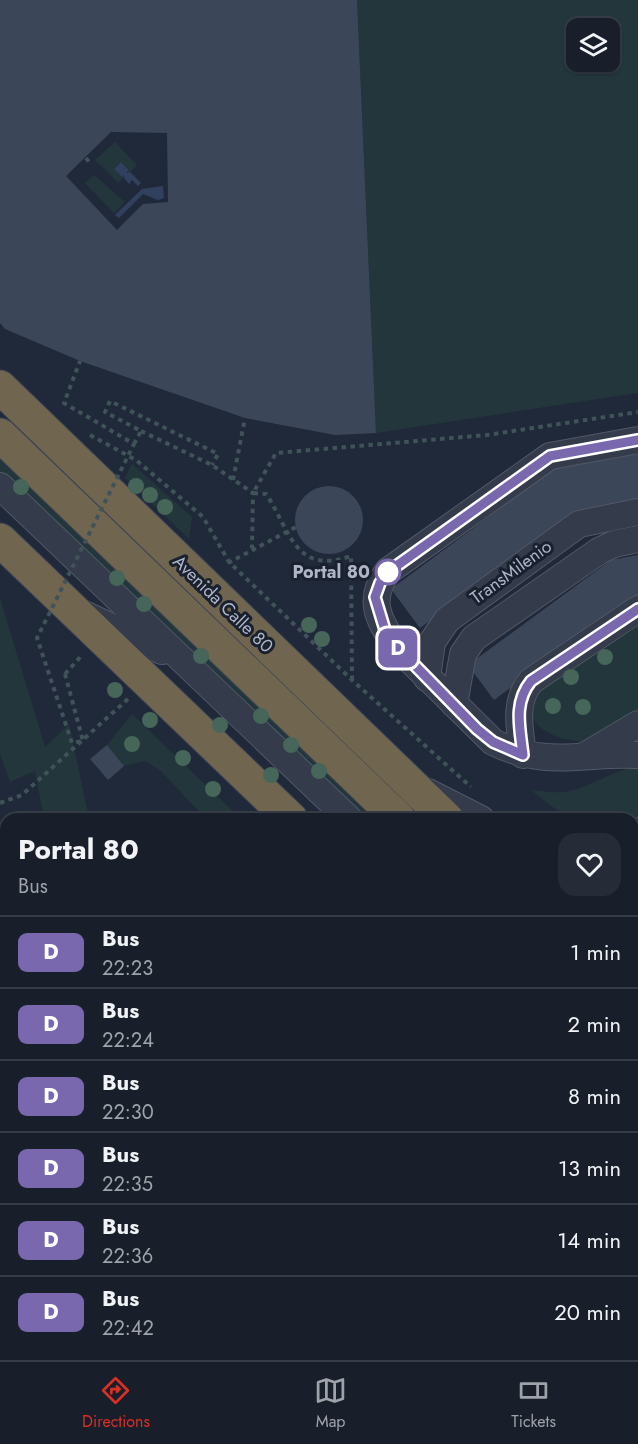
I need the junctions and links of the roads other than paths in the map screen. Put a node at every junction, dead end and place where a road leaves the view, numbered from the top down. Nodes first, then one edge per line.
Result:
1 (0, 387) edge
2 (0, 435) edge
3 (638, 440) edge
4 (0, 486) edge
5 (638, 512) edge
6 (638, 539) edge
7 (0, 540) edge
8 (70, 607) junction
9 (638, 609) edge
10 (184, 661) junction
11 (427, 678) junction
12 (454, 704) junction
13 (638, 724) edge
14 (523, 755) junction
15 (638, 755) edge
16 (580, 758) junction
17 (407, 781) junction
18 (285, 813) edge
19 (343, 813) edge
20 (393, 813) edge
21 (441, 813) edge
22 (488, 813) edge

1 - 17 highway, Avenida Calle 80
2 - 20 highway, Avenida Calle 80
3 - 11 street
4 - 10 street
5 - 11 street, TransMilenio
6 - 12 street, TransMilenio
7 - 8 highway
8 - 10 street
8 - 18 highway
9 - 14 street
10 - 19 street
11 - 12 street
12 - 14 street
13 - 16 street
14 - 16 street
15 - 16 street
17 - 21 highway, Avenida Calle 80
17 - 22 street

